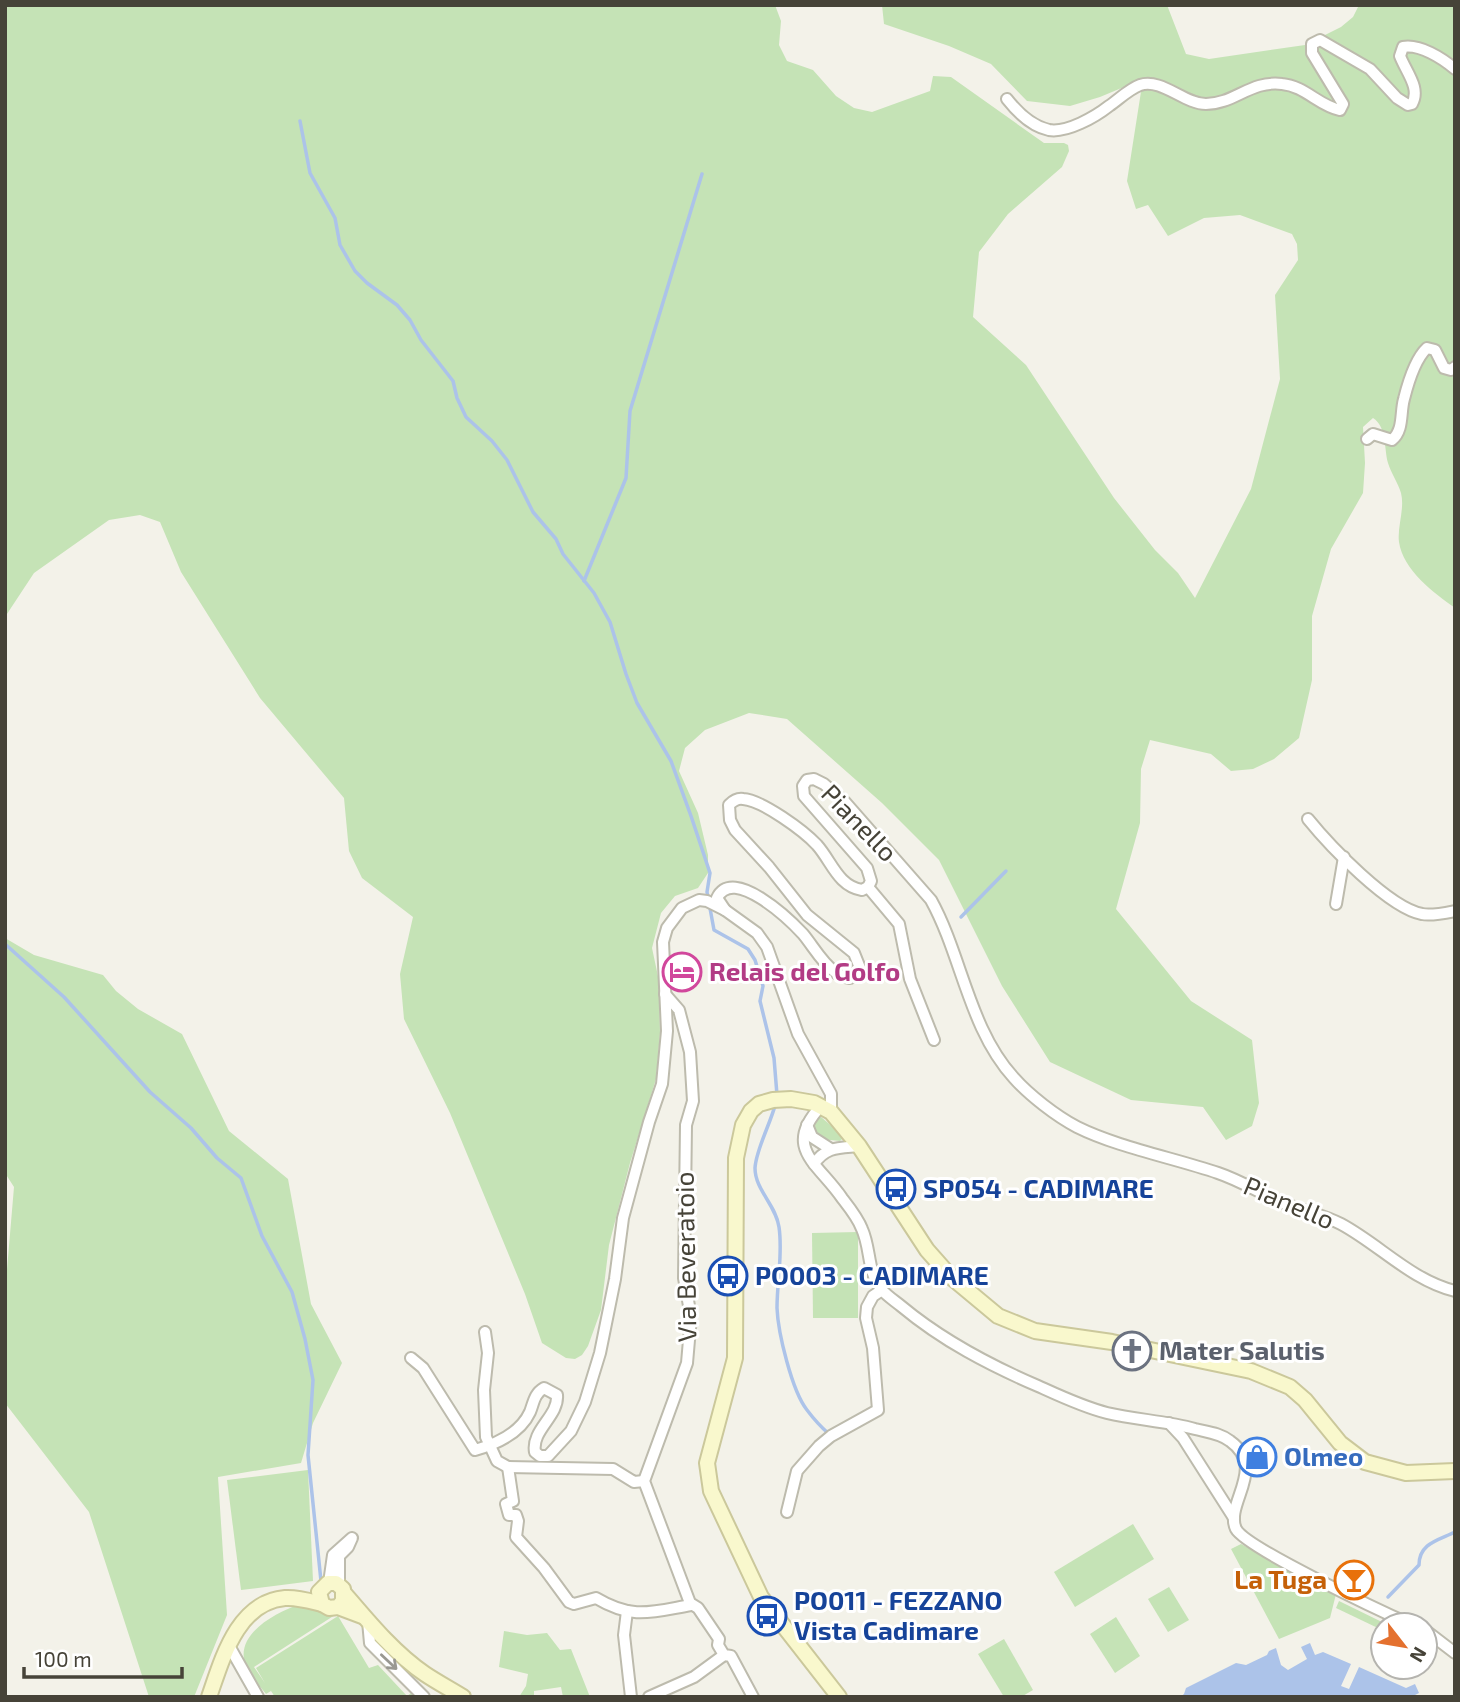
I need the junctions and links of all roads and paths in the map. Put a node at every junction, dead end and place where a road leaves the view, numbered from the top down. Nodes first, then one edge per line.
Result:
1 (1455, 69) edge
2 (1007, 99) dead end
3 (1455, 367) edge
4 (1367, 439) dead end
5 (1308, 819) dead end
6 (1344, 857) junction
7 (868, 887) junction
8 (1336, 904) dead end
9 (724, 910) junction
10 (1455, 911) edge
11 (665, 994) junction
12 (934, 1040) dead end
13 (826, 1109) junction
14 (807, 1125) junction
15 (859, 1146) junction
16 (829, 1149) junction
17 (814, 1164) junction
18 (882, 1290) junction
19 (1455, 1290) edge
20 (485, 1332) dead end
21 (411, 1358) dead end
22 (1167, 1421) junction
23 (490, 1446) junction
24 (508, 1467) junction
25 (1455, 1471) edge
26 (644, 1482) junction
27 (787, 1512) dead end
28 (1234, 1518) junction
29 (333, 1587) junction
30 (294, 1597) junction
31 (322, 1604) junction
32 (691, 1605) junction
33 (338, 1607) junction
34 (627, 1611) junction
35 (1384, 1611) edge
36 (366, 1618) junction
37 (1439, 1641) edge
38 (228, 1644) junction
39 (1455, 1653) edge
40 (724, 1655) junction
41 (209, 1697) edge
42 (258, 1697) edge
43 (424, 1697) edge
44 (463, 1697) edge
45 (631, 1697) edge
46 (649, 1697) edge
47 (752, 1697) edge
48 (839, 1697) edge

1 - 2 street
3 - 4 street
5 - 6 street
6 - 8 street
6 - 10 street
7 - 9 street, Pianello
7 - 12 street
7 - 19 street, Pianello
9 - 11 street
9 - 13 street
11 - 23 street
11 - 26 street, Via Beveratoio
13 - 14 street
13 - 15 main road
13 - 48 main road
14 - 16 street
14 - 17 street
15 - 16 street
15 - 25 main road
16 - 17 street
17 - 18 street
18 - 22 street
18 - 27 street
20 - 23 street
21 - 23 street
22 - 28 street
22 - 28 street
23 - 24 street
24 - 26 street
24 - 34 street
26 - 32 street
28 - 35 street
29 - 30 main road
29 - 31 main road
29 - 33 main road
29 - 36 main road
30 - 31 main road
30 - 38 main road
31 - 33 main road
32 - 34 street
32 - 40 street
33 - 36 main road
34 - 45 street
36 -> 43 street
36 - 44 main road
37 - 39 street
38 - 41 main road
38 - 42 street
40 - 46 street
40 - 47 street

